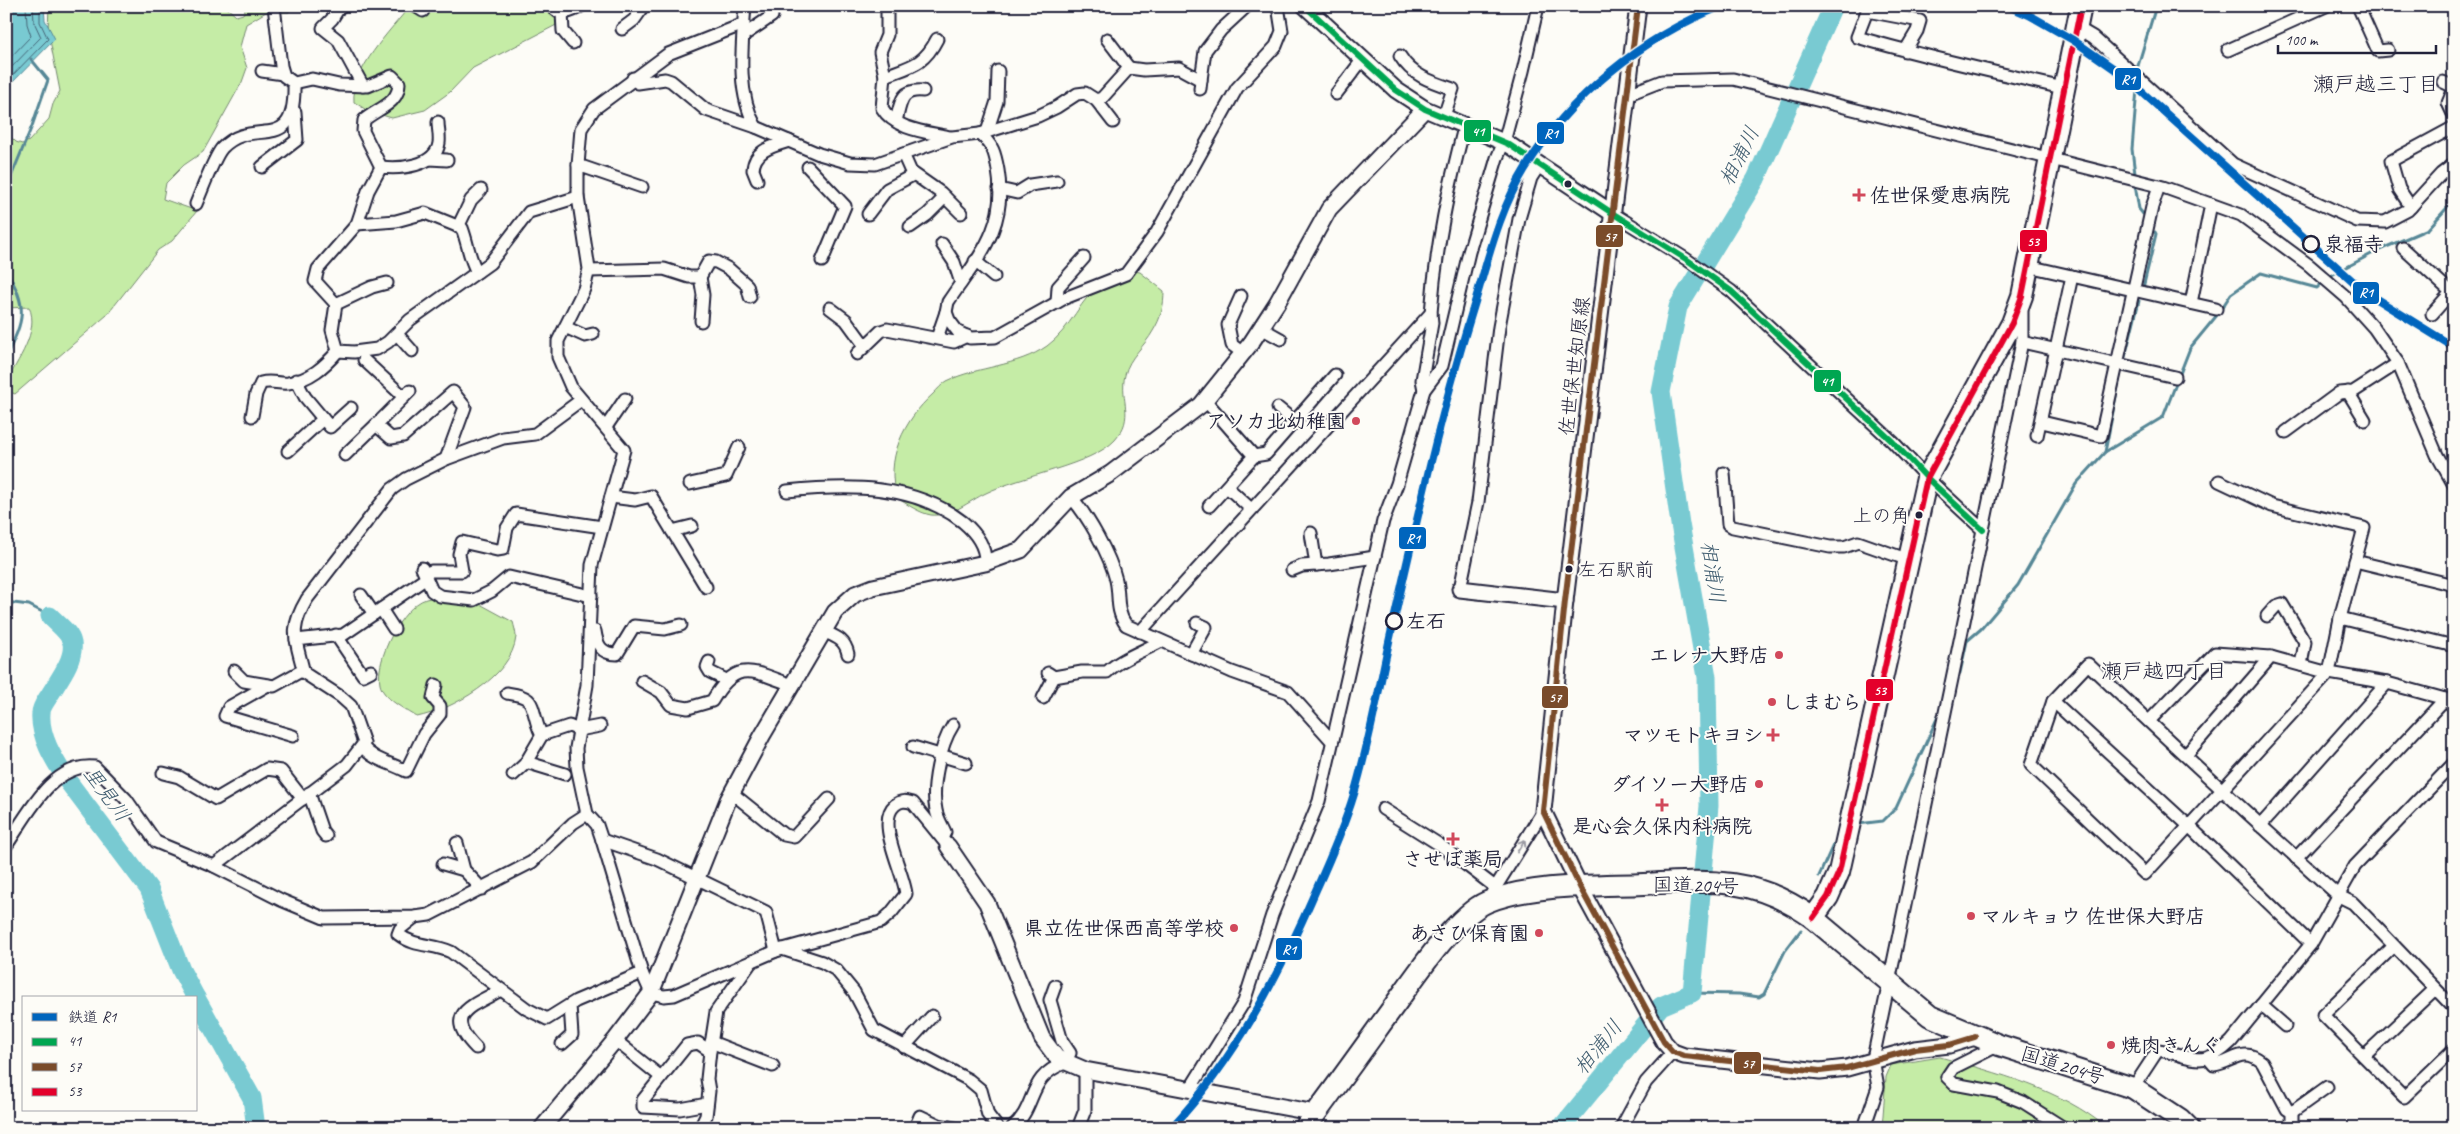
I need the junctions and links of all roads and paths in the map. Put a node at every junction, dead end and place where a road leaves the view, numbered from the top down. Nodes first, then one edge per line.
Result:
1 (274, 6) edge
2 (340, 6) edge
3 (552, 6) edge
4 (581, 6) edge
5 (644, 6) edge
6 (745, 6) edge
7 (887, 6) edge
8 (1278, 6) edge
9 (1305, 6) edge
10 (1538, 6) edge
11 (1638, 6) edge
12 (2081, 6) edge
13 (2326, 6) edge
14 (2358, 6) edge
15 (1242, 7) edge
16 (562, 13) junction
17 (772, 16) dead end
18 (2076, 27) junction
19 (622, 29) dead end
20 (744, 29) junction
21 (937, 39) dead end
22 (1106, 39) dead end
23 (573, 43) dead end
24 (2228, 50) dead end
25 (1905, 51) junction
26 (2378, 52) dead end
27 (1400, 56) dead end
28 (1363, 60) junction
29 (1129, 68) junction
30 (262, 71) dead end
31 (998, 71) dead end
32 (283, 74) junction
33 (885, 76) junction
34 (633, 78) junction
35 (294, 83) junction
36 (363, 86) junction
37 (2450, 86) edge
38 (2064, 88) junction
39 (923, 91) dead end
40 (1336, 94) dead end
41 (1626, 96) junction
42 (1096, 100) junction
43 (294, 105) junction
44 (1425, 110) junction
45 (1444, 116) junction
46 (2454, 116) edge
47 (896, 121) junction
48 (438, 122) dead end
49 (1112, 122) dead end
50 (1465, 124) junction
51 (756, 127) junction
52 (2454, 127) edge
53 (981, 131) junction
54 (952, 137) junction
55 (789, 141) junction
56 (1506, 143) junction
57 (808, 150) junction
58 (903, 154) junction
59 (429, 159) junction
60 (2049, 159) junction
61 (448, 160) dead end
62 (1540, 164) junction
63 (2454, 164) edge
64 (578, 165) junction
65 (262, 167) dead end
66 (381, 167) junction
67 (913, 174) junction
68 (758, 180) dead end
69 (1057, 181) dead end
70 (2159, 186) junction
71 (642, 187) dead end
72 (1000, 189) junction
73 (465, 190) dead end
74 (578, 197) junction
75 (945, 197) junction
76 (196, 204) dead end
77 (2211, 204) junction
78 (2411, 207) junction
79 (961, 213) dead end
80 (868, 214) dead end
81 (1612, 214) junction
82 (357, 224) junction
83 (458, 227) junction
84 (910, 227) dead end
85 (942, 244) dead end
86 (2403, 248) dead end
87 (1084, 258) dead end
88 (822, 261) dead end
89 (975, 261) junction
90 (2028, 266) junction
91 (589, 270) junction
92 (477, 272) junction
93 (2072, 276) junction
94 (700, 277) junction
95 (994, 277) dead end
96 (387, 283) dead end
97 (961, 283) junction
98 (752, 291) dead end
99 (2135, 291) junction
100 (2452, 291) edge
101 (1241, 296) dead end
102 (2022, 296) junction
103 (1057, 302) junction
104 (336, 304) junction
105 (2191, 304) junction
106 (830, 308) dead end
107 (2216, 309) dead end
108 (946, 312) junction
109 (1431, 313) junction
110 (2432, 314) dead end
111 (701, 321) dead end
112 (565, 327) junction
113 (1261, 328) junction
114 (396, 334) junction
115 (593, 334) dead end
116 (967, 336) junction
117 (937, 338) junction
118 (1280, 339) dead end
119 (2022, 342) junction
120 (412, 350) dead end
121 (2056, 350) junction
122 (338, 351) junction
123 (1243, 353) junction
124 (364, 360) dead end
125 (2398, 363) junction
126 (2117, 364) junction
127 (1335, 375) dead end
128 (2175, 377) dead end
129 (296, 380) junction
130 (1424, 390) junction
131 (2348, 392) junction
132 (625, 399) dead end
133 (581, 400) junction
134 (1206, 400) junction
135 (351, 408) dead end
136 (1278, 408) dead end
137 (252, 416) dead end
138 (323, 419) junction
139 (2365, 420) dead end
140 (1294, 421) junction
141 (2042, 422) junction
142 (376, 425) junction
143 (606, 427) junction
144 (2286, 432) dead end
145 (2037, 436) dead end
146 (740, 447) dead end
147 (288, 451) dead end
148 (345, 455) dead end
149 (1254, 456) junction
150 (446, 459) junction
151 (1724, 474) dead end
152 (1927, 478) junction
153 (2219, 481) dead end
154 (690, 484) dead end
155 (2454, 485) edge
156 (1227, 487) junction
157 (787, 491) dead end
158 (612, 497) junction
159 (1071, 497) junction
160 (1210, 506) dead end
161 (1251, 509) junction
162 (692, 526) dead end
163 (602, 527) junction
164 (1983, 530) junction
165 (672, 531) junction
166 (1311, 533) dead end
167 (1374, 557) junction
168 (1908, 560) junction
169 (2355, 561) junction
170 (985, 563) junction
171 (1316, 565) junction
172 (1292, 570) dead end
173 (426, 572) junction
174 (2454, 585) edge
175 (706, 587) dead end
176 (1460, 589) joint
177 (361, 594) dead end
178 (591, 596) junction
179 (1565, 601) junction
180 (377, 611) junction
181 (2267, 616) dead end
182 (2340, 618) junction
183 (1197, 622) dead end
184 (681, 625) dead end
185 (590, 628) junction
186 (394, 629) dead end
187 (823, 631) junction
188 (1140, 632) junction
189 (336, 635) junction
190 (296, 640) junction
191 (1161, 641) junction
192 (2454, 646) edge
193 (848, 654) dead end
194 (1191, 654) junction
195 (2271, 657) junction
196 (708, 662) dead end
197 (2301, 666) junction
198 (303, 670) junction
199 (234, 671) dead end
200 (2329, 673) junction
201 (363, 676) dead end
202 (726, 680) junction
203 (642, 681) dead end
204 (2387, 683) junction
205 (268, 685) junction
206 (792, 685) junction
207 (432, 690) dead end
208 (507, 693) dead end
209 (1043, 698) dead end
210 (2053, 701) junction
211 (2449, 703) edge
212 (2149, 721) junction
213 (600, 726) dead end
214 (952, 726) dead end
215 (579, 730) junction
216 (542, 735) junction
217 (292, 736) dead end
218 (1332, 741) junction
219 (362, 746) junction
220 (913, 747) dead end
221 (2186, 755) junction
222 (941, 757) junction
223 (526, 762) junction
224 (966, 763) dead end
225 (2454, 763) edge
226 (565, 774) dead end
227 (512, 775) dead end
228 (166, 787) dead end
229 (2221, 791) junction
230 (732, 793) junction
231 (306, 796) junction
232 (829, 799) dead end
233 (1383, 809) dead end
234 (1543, 811) junction
235 (587, 814) junction
236 (2189, 826) junction
237 (2260, 826) junction
238 (326, 836) dead end
239 (602, 840) junction
240 (944, 842) junction
241 (457, 843) dead end
242 (6, 846) edge
243 (2296, 858) junction
244 (443, 864) dead end
245 (214, 866) junction
246 (464, 870) junction
247 (698, 878) junction
248 (1580, 887) junction
249 (482, 889) junction
250 (1490, 894) junction
251 (2339, 896) junction
252 (415, 917) junction
253 (1813, 918) junction
254 (2311, 944) junction
255 (2394, 946) junction
256 (779, 950) junction
257 (753, 960) junction
258 (642, 972) junction
259 (1890, 983) junction
260 (1055, 986) dead end
261 (2435, 989) junction
262 (501, 990) junction
263 (651, 993) junction
264 (570, 1005) junction
265 (2261, 1005) junction
266 (2454, 1008) edge
267 (932, 1016) dead end
268 (2285, 1026) dead end
269 (1975, 1037) junction
270 (615, 1040) junction
271 (562, 1044) dead end
272 (1999, 1046) junction
273 (710, 1047) junction
274 (904, 1047) junction
275 (476, 1048) dead end
276 (1082, 1049) dead end
277 (2454, 1049) edge
278 (1672, 1052) junction
279 (2364, 1056) junction
280 (1068, 1058) junction
281 (2208, 1058) junction
282 (1873, 1059) junction
283 (773, 1066) dead end
284 (1085, 1070) junction
285 (661, 1077) junction
286 (2327, 1086) dead end
287 (2133, 1088) junction
288 (1190, 1089) junction
289 (707, 1104) junction
290 (2292, 1112) junction
291 (1311, 1120) edge
292 (2292, 1126) dead end
293 (542, 1128) edge
294 (700, 1128) edge
295 (914, 1128) edge
296 (955, 1128) edge
297 (998, 1128) edge
298 (1012, 1128) edge
299 (1078, 1128) edge
300 (1621, 1128) edge
301 (1867, 1128) edge
302 (2064, 1128) edge
303 (2189, 1128) edge

1 - 32 street
2 - 36 street
3 - 16 street
4 - 16 street
5 - 19 street
6 - 20 street
7 - 33 street
8 - 103 street
9 - 28 street
10 - 56 street
11 - 41 street, 佐世保世知原線
12 - 18 highway
13 - 24 street
14 - 26 street
15 - 29 street
16 - 23 street
17 - 20 street
18 - 38 highway
18 - 78 street
20 - 34 street
20 - 51 street
21 - 33 street
22 - 29 street
25 - 25 street
25 - 38 street
27 - 45 street
28 - 40 street
28 - 44 street
29 - 42 street
30 - 32 street
31 - 53 street
32 - 35 street
33 - 47 street
34 - 51 street
34 - 64 street
35 - 36 street
35 - 43 street
36 - 66 street
37 - 46 street
38 - 60 highway
39 - 47 street
41 - 60 street
41 - 81 street, 佐世保世知原線
42 - 49 street
42 - 53 street
43 - 65 street
43 - 76 street
44 - 45 street
44 - 113 street
45 - 50 street
47 - 54 street
48 - 59 street
50 - 56 street
50 - 109 street
51 - 55 street
52 - 78 street
53 - 54 street
53 - 72 street
54 - 58 street
55 - 57 street
55 - 68 street
56 - 62 street
56 - 130 street
57 - 58 street
57 - 88 street
58 - 67 street
59 - 61 street
59 - 66 street
60 - 70 street
60 - 90 highway
62 - 81 street
62 - 176 street
63 - 78 street
64 - 71 street
64 - 74 street
66 - 82 street
67 - 75 street
67 - 80 street
69 - 72 street
70 - 77 street
70 - 99 street
72 - 89 street
73 - 83 street
74 - 91 street
74 - 92 street
75 - 79 street
75 - 84 street
77 - 105 street
77 - 125 street
81 - 152 street
81 - 179 street, 佐世保世知原線
82 - 83 street
82 - 104 street
83 - 92 street
85 - 97 street
86 - 100 street
87 - 103 street
89 - 95 street
89 - 97 street
90 - 93 street
90 - 102 highway
91 - 94 street
91 - 112 street
92 - 114 street
93 - 99 street
93 - 121 street
94 - 98 street
94 - 111 street
96 - 104 street
97 - 108 street
99 - 105 street
99 - 126 street
100 - 110 street
101 - 123 street
102 - 119 street
102 - 152 highway
103 - 116 street
104 - 122 street
105 - 107 street
106 - 117 street
108 - 116 street
108 - 117 street
109 - 130 street
109 - 161 street
112 - 115 street
112 - 133 street
113 - 118 street
113 - 123 street
114 - 120 street
114 - 122 street
116 - 117 street
119 - 121 street
119 - 164 street
121 - 126 street
121 - 141 street
122 - 129 street
123 - 134 street
124 - 142 street
125 - 131 street
125 - 155 street
126 - 128 street
126 - 141 street
127 - 140 street
129 - 137 street
129 - 138 street
130 - 167 street
131 - 139 street
131 - 144 street
132 - 143 street
133 - 143 street
133 - 150 street
134 - 149 street
134 - 159 street
135 - 138 street
136 - 140 street
138 - 147 street
140 - 149 street
141 - 145 street
142 - 148 street
142 - 150 street
143 - 158 street
146 - 154 street
149 - 156 street
150 - 190 street
151 - 168 street
152 - 164 street
152 - 168 highway
153 - 169 street
156 - 160 street
156 - 161 street
157 - 170 street
158 - 163 street
158 - 165 street
159 - 170 street
159 - 188 street
161 - 188 street
162 - 165 street
163 - 173 street
163 - 178 street
164 - 259 street
165 - 175 street
166 - 171 street
167 - 171 street
167 - 218 street
168 - 253 highway
169 - 174 street
169 - 182 street
170 - 187 street
171 - 172 street
173 - 178 street
173 - 180 street
176 - 179 street
177 - 180 street
178 - 185 street
179 - 234 street, 佐世保世知原線
180 - 186 street
180 - 189 street
181 - 197 street
182 - 192 street
182 - 200 street
183 - 194 street
184 - 185 street
185 - 215 street
187 - 193 street
187 - 206 street
188 - 191 street
189 - 190 street
189 - 201 street
190 - 198 street
191 - 194 street
191 - 209 street
194 - 218 street
195 - 197 street
195 - 212 street
195 - 221 street
196 - 202 street
197 - 200 street
198 - 205 street
198 - 219 street
199 - 205 street
200 - 204 street
200 - 229 street
202 - 203 street
202 - 206 street
204 - 211 street
204 - 237 street
205 - 217 street
206 - 230 street
207 - 219 street
208 - 216 street
210 - 212 street
210 - 236 street
210 - 236 street
211 - 243 street
212 - 221 street
213 - 215 street
214 - 222 street
215 - 216 street
215 - 235 street
216 - 223 street
218 - 288 street
219 - 231 street
220 - 222 street
221 - 229 street
222 - 224 street
222 - 240 street
223 - 226 street
223 - 227 street
225 - 251 street
228 - 231 street
229 - 236 street
229 - 237 street
230 - 232 street
230 - 247 street
231 - 238 street
231 - 245 street
233 - 250 street
234 - 248 street
250 -> 234 street
235 - 239 street
235 - 249 street
236 - 254 street
237 - 243 street
239 - 247 street
239 - 258 street
240 - 256 street
240 - 280 street
241 - 246 street
242 - 245 street
243 - 251 street
244 - 246 street
245 - 252 street
246 - 249 street
247 - 256 street
247 - 263 street
248 - 250 highway, 国道204号
248 - 253 highway, 国道204号
248 - 278 street
249 - 252 street
250 - 291 highway, 国道204号
251 - 254 street
251 - 255 street
252 - 262 street
253 - 259 highway, 国道204号
254 - 265 street
255 - 261 street
255 - 279 street
256 - 257 street
256 - 274 street
257 - 263 street
257 - 273 street
258 - 263 street
258 - 264 street
259 - 269 highway, 国道204号
259 - 282 street
260 - 280 street
261 - 266 street
261 - 279 street
262 - 264 street
262 - 275 street
263 - 270 street
264 - 271 street
265 - 268 street
265 - 281 street
267 - 274 street
269 - 272 highway, 国道204号
269 - 282 street
270 - 285 street
270 - 293 street
272 - 287 highway, 国道204号
272 - 302 street
273 - 283 street
273 - 285 street
273 - 289 street
274 - 297 street
276 - 280 street
277 - 279 street
278 - 282 street
278 - 300 street
280 - 284 street
280 - 298 street
281 - 287 street
281 - 290 street
282 - 301 street
284 - 288 street
284 - 299 street
285 - 289 street
286 - 290 street
287 - 303 highway, 国道204号
288 - 291 street
289 - 294 street
290 - 292 street
295 - 296 street

